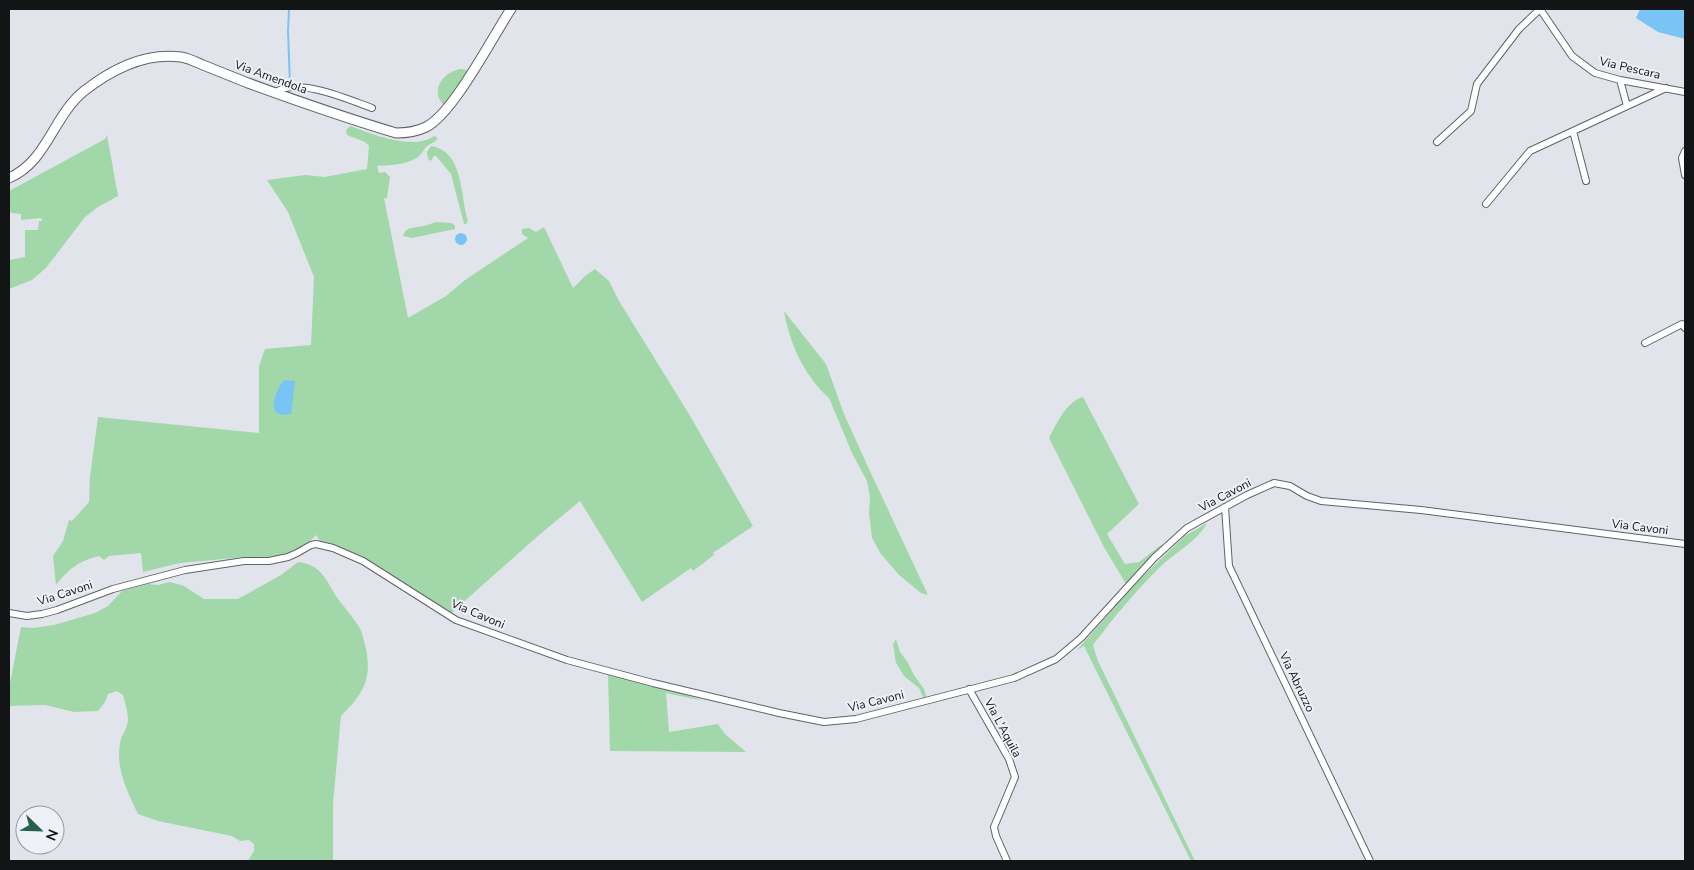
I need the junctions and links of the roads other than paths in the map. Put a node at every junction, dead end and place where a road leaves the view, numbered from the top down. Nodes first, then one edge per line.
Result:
1 (511, 9) edge
2 (1540, 9) edge
3 (1620, 80) junction
4 (1666, 88) junction
5 (1685, 92) edge
6 (275, 93) junction
7 (1627, 106) junction
8 (372, 108) dead end
9 (1573, 131) junction
10 (1436, 142) dead end
11 (1685, 151) edge
12 (1685, 175) edge
13 (9, 178) edge
14 (1586, 181) dead end
15 (1486, 204) dead end
16 (1685, 328) edge
17 (1645, 343) dead end
18 (1225, 507) junction
19 (1685, 544) edge
20 (9, 613) edge
21 (969, 689) junction
22 (1007, 861) edge
23 (1370, 861) edge

1 - 6 main road, Via Amendola
2 - 3 street, Via Pescara
2 - 10 street
3 - 4 street, Via Pescara
3 - 7 street
4 - 5 street, Via Pescara
4 - 7 street
6 - 8 street
6 - 13 main road, Via Amendola
7 - 9 street
9 - 14 street
9 - 15 street
11 - 12 street
16 - 17 street
18 - 19 street, Via Cavoni
18 - 21 street, Via Cavoni
18 - 23 street, Via Abruzzo
20 - 21 street, Via Cavoni
21 - 22 street, Via L'Aquila

